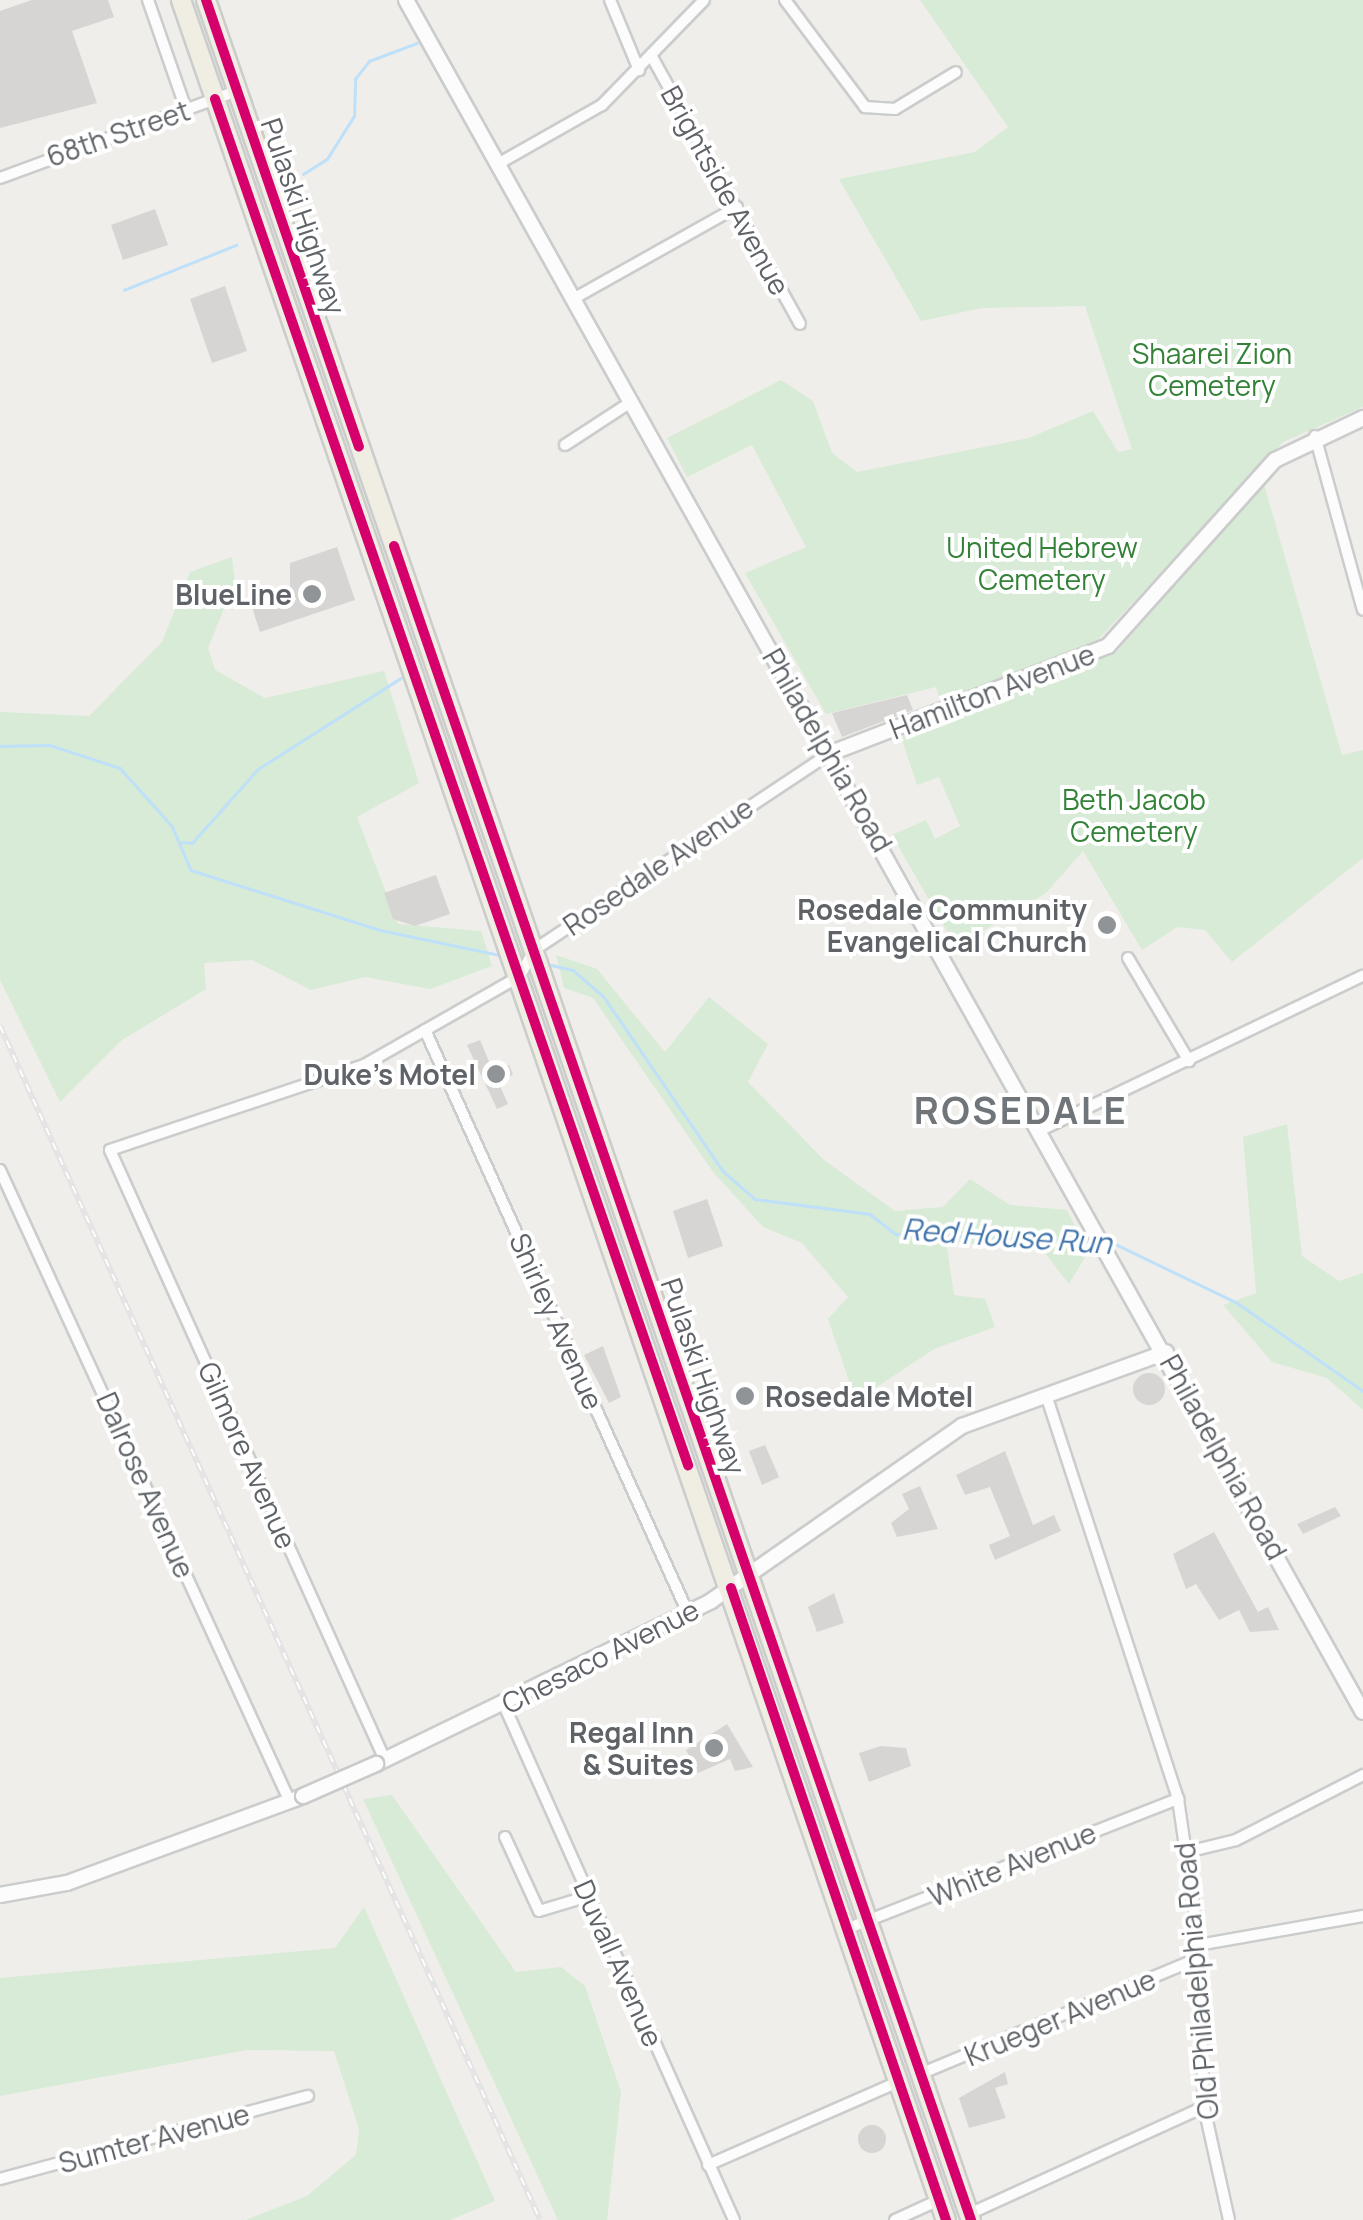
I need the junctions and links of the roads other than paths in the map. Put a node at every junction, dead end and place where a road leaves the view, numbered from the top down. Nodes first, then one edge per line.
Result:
1 (148, 0) edge
2 (181, 0) edge
3 (206, 0) edge
4 (406, 0) edge
5 (610, 0) edge
6 (704, 0) edge
7 (786, 0) edge
8 (652, 56) junction
9 (639, 70) junction
10 (956, 72) dead end
11 (237, 92) junction
12 (215, 99) junction
13 (186, 108) junction
14 (498, 164) junction
15 (0, 178) edge
16 (736, 206) junction
17 (573, 299) junction
18 (800, 324) dead end
19 (630, 402) junction
20 (1363, 418) edge
21 (1315, 435) junction
22 (565, 444) dead end
23 (1363, 610) edge
24 (831, 753) junction
25 (534, 950) junction
26 (1128, 958) dead end
27 (520, 976) junction
28 (1363, 976) edge
29 (425, 1030) junction
30 (1189, 1061) junction
31 (1043, 1129) junction
32 (0, 1170) edge
33 (1166, 1352) junction
34 (1048, 1401) junction
35 (750, 1575) junction
36 (731, 1588) junction
37 (688, 1613) junction
38 (504, 1705) junction
39 (1363, 1712) edge
40 (380, 1762) junction
41 (1363, 1775) edge
42 (296, 1799) junction
43 (1178, 1799) junction
44 (505, 1837) dead end
45 (1186, 1852) junction
46 (0, 1895) edge
47 (589, 1896) junction
48 (1363, 1916) edge
49 (868, 1921) junction
50 (846, 1929) junction
51 (1198, 1946) junction
52 (1199, 1958) junction
53 (920, 2074) junction
54 (898, 2082) junction
55 (308, 2096) dead end
56 (1204, 2108) junction
57 (708, 2165) junction
58 (0, 2179) edge
59 (940, 2200) junction
60 (970, 2217) edge
61 (734, 2220) edge
62 (894, 2220) edge
63 (946, 2220) edge
64 (1229, 2220) edge

1 - 13 street
2 - 12 highway, Pulaski Highway
3 - 11 highway, Pulaski Highway
4 - 14 main road, Philadelphia Road
5 - 9 street, Brightside Avenue
6 - 8 street
7 - 10 street
8 - 9 street
8 - 16 street, Brightside Avenue
9 - 14 street
11 - 12 street, 68th Street
11 - 25 highway, Pulaski Highway
12 - 13 street, 68th Street
12 - 27 highway, Pulaski Highway
13 - 15 street, 68th Street
14 - 17 main road, Philadelphia Road
16 - 17 street
16 - 18 street, Brightside Avenue
17 - 19 main road, Philadelphia Road
19 - 22 street
19 - 24 main road, Philadelphia Road
20 - 21 main road, Hamilton Avenue
21 - 23 street
21 - 24 main road, Hamilton Avenue
24 - 25 street, Rosedale Avenue
24 - 31 main road, Philadelphia Road
25 - 27 street, Rosedale Avenue
25 - 35 highway, Pulaski Highway
26 - 30 street
27 - 29 street
27 - 36 highway, Pulaski Highway
28 - 30 street
29 - 37 street, Shirley Avenue
29 - 40 street, Gilmore Avenue
30 - 31 street
31 - 33 main road, Philadelphia Road
32 - 42 street, Dalrose Avenue
33 - 34 main road, Chesaco Avenue
33 - 39 main road, Philadelphia Road
34 - 35 main road, Chesaco Avenue
34 - 43 street, Old Philadelphia Road
35 - 36 main road, Chesaco Avenue
35 - 49 highway, Pulaski Highway
36 - 37 main road, Chesaco Avenue
36 - 50 highway, Pulaski Highway
37 - 38 main road, Chesaco Avenue
38 - 40 main road, Chesaco Avenue
38 - 47 street, Duvall Avenue
40 - 42 main road, Chesaco Avenue, bridge
41 - 45 street
42 - 46 main road, Chesaco Avenue
43 - 45 street, Old Philadelphia Road
43 - 49 street, White Avenue
44 - 47 street
45 - 51 street, Old Philadelphia Road
47 - 57 street, Duvall Avenue
48 - 51 street
49 - 50 street, White Avenue
49 - 53 highway, Pulaski Highway
50 - 54 highway, Pulaski Highway
51 - 52 street, Old Philadelphia Road
52 - 53 street, Krueger Avenue
52 - 56 street, Old Philadelphia Road
53 - 60 highway, Pulaski Highway
54 - 57 street
54 - 59 highway, Pulaski Highway
55 - 58 street, Sumter Avenue
56 - 60 street
56 - 64 street, Old Philadelphia Road
57 - 61 street, Duvall Avenue
59 - 62 street
59 - 63 highway, Pulaski Highway

